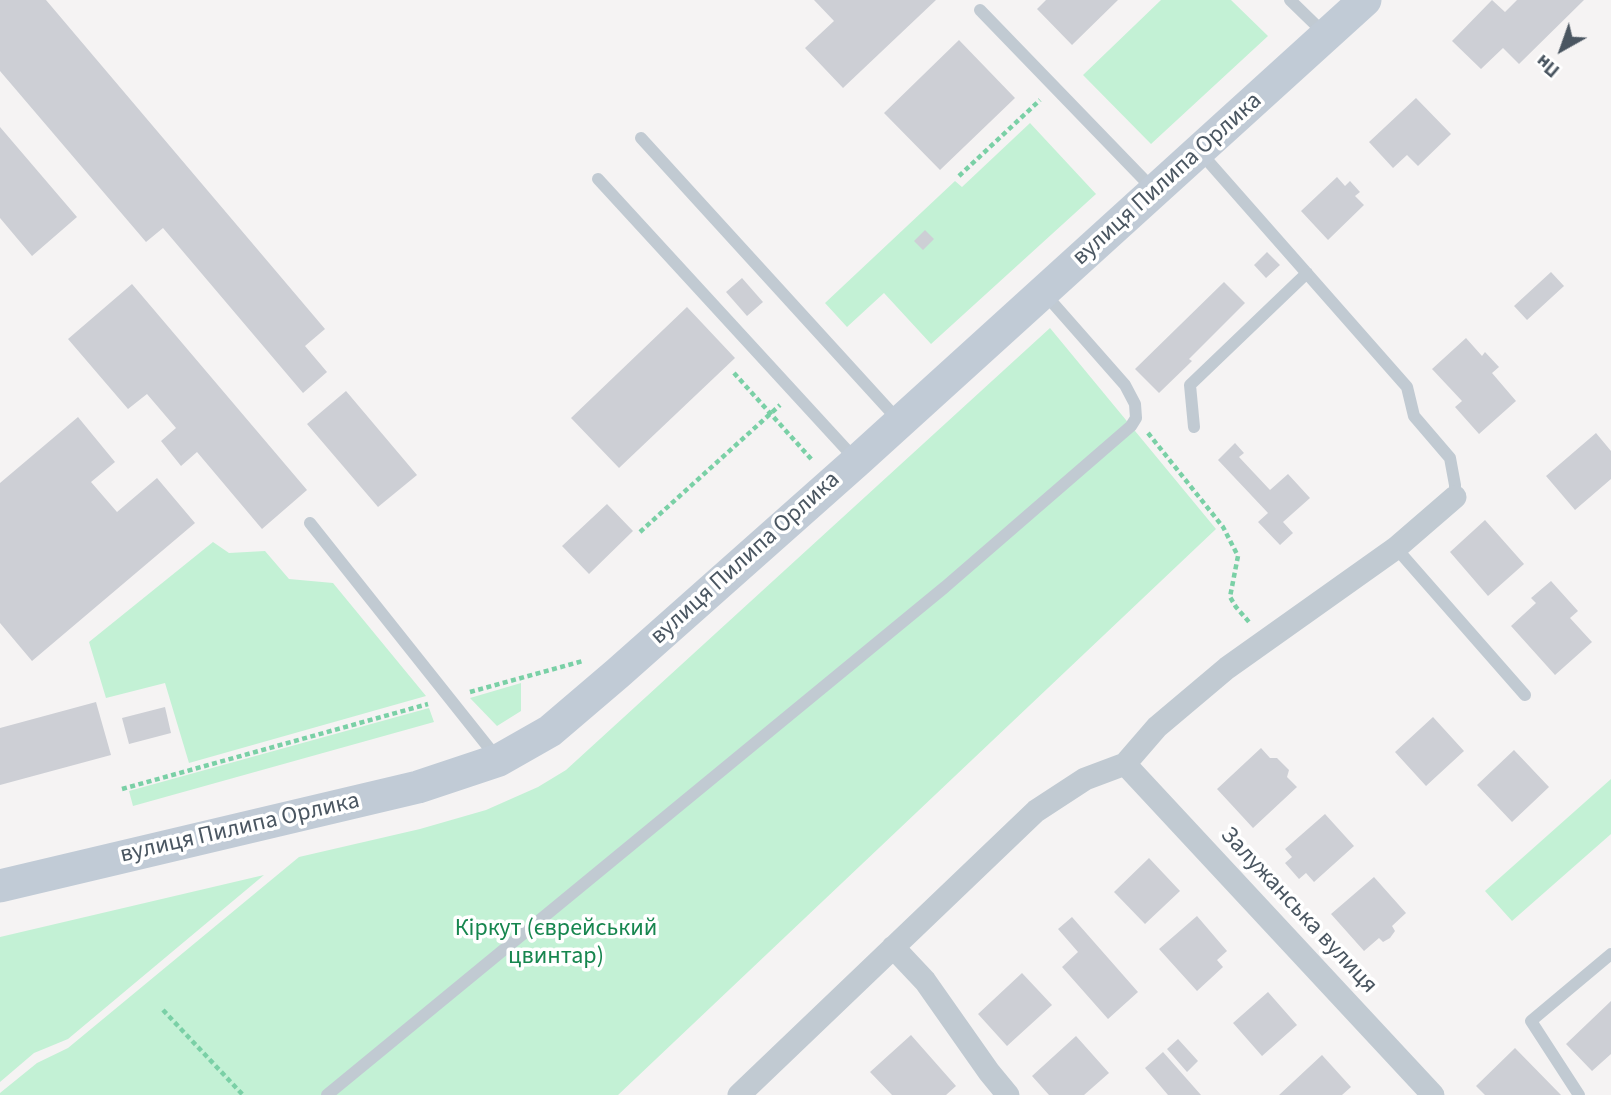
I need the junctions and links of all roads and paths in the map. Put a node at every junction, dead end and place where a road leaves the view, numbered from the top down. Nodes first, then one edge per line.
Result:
1 (1290, 0) edge
2 (1365, 0) edge
3 (980, 10) dead end
4 (1326, 35) junction
5 (1054, 86) junction
6 (641, 138) dead end
7 (1199, 152) junction
8 (959, 176) dead end
9 (598, 179) dead end
10 (1156, 191) junction
11 (1307, 273) junction
12 (1043, 293) junction
13 (734, 373) dead end
14 (794, 393) junction
15 (770, 414) junction
16 (1136, 418) junction
17 (900, 422) junction
18 (1194, 428) dead end
19 (847, 450) junction
20 (1455, 497) joint
21 (310, 523) dead end
22 (640, 532) dead end
23 (1396, 548) junction
24 (1265, 641) junction
25 (594, 657) dead end
26 (1525, 695) dead end
27 (449, 698) junction
28 (499, 760) junction
29 (1125, 764) junction
30 (122, 789) dead end
31 (0, 886) edge
32 (892, 947) junction
33 (1611, 954) edge
34 (163, 1010) dead end
35 (243, 1095) edge
36 (327, 1095) edge
37 (739, 1095) edge
38 (1008, 1095) edge
39 (1433, 1095) edge
40 (1578, 1095) edge

1 - 4 lane
2 - 4 main road, вулиця Пилипа Орлика
3 - 5 lane
4 - 7 main road, вулиця Пилипа Орлика
5 - 8 path
5 - 10 lane
6 - 17 lane
7 - 10 main road, вулиця Пилипа Орлика
7 - 11 lane
9 - 14 lane
10 - 12 main road, вулиця Пилипа Орлика
11 - 18 lane
11 - 20 lane
12 - 16 lane
12 - 17 main road, вулиця Пилипа Орлика
13 - 15 path
14 - 15 path
14 - 19 lane
15 - 19 path
15 - 22 path
16 - 24 path
16 - 36 lane
17 - 19 main road, вулиця Пилипа Орлика
19 - 28 main road, вулиця Пилипа Орлика
20 - 23 street
21 - 27 lane
23 - 24 street
23 - 26 lane
24 - 29 street
25 - 27 path
27 - 28 lane
27 - 30 path
28 - 31 main road, вулиця Пилипа Орлика
29 - 32 street
29 - 39 street, Залужанська вулиця
32 - 37 street
32 - 38 street
33 - 40 lane
34 - 35 path

